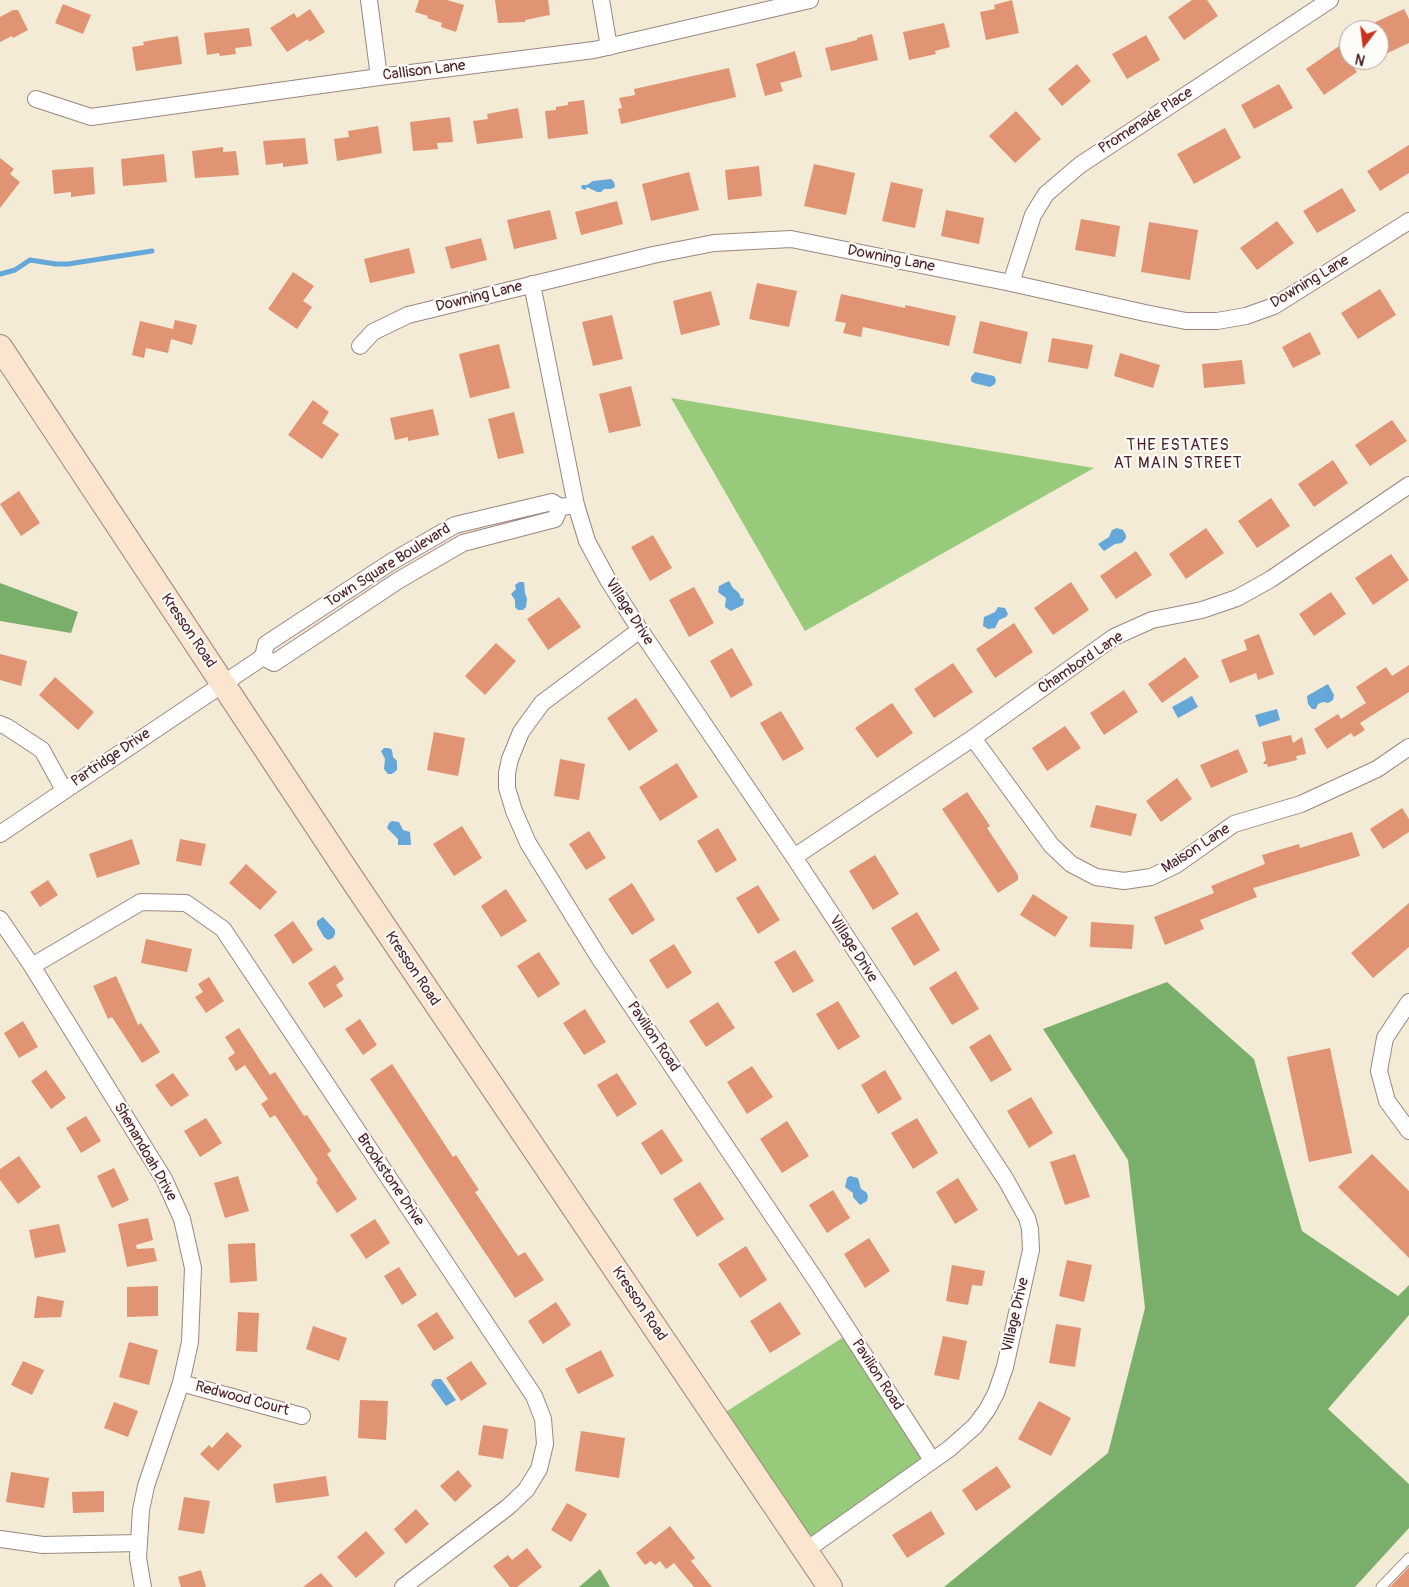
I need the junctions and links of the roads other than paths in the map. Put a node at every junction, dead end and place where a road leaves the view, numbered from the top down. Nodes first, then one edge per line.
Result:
1 (369, 0) edge
2 (601, 0) edge
3 (810, 0) edge
4 (1330, 0) edge
5 (608, 47) junction
6 (379, 77) junction
7 (36, 99) dead end
8 (1409, 221) edge
9 (1011, 283) junction
10 (532, 284) junction
11 (360, 346) dead end
12 (0, 347) edge
13 (1409, 485) edge
14 (568, 506) junction
15 (640, 630) junction
16 (223, 684) junction
17 (0, 724) edge
18 (972, 738) junction
19 (1409, 747) edge
20 (64, 790) junction
21 (0, 834) edge
22 (794, 858) junction
23 (0, 919) edge
24 (32, 966) junction
25 (1409, 1002) edge
26 (1409, 1131) edge
27 (181, 1383) junction
28 (302, 1416) dead end
29 (932, 1460) junction
30 (0, 1538) edge
31 (138, 1543) junction
32 (806, 1551) junction
33 (1409, 1558) edge
34 (143, 1587) edge
35 (402, 1587) edge
36 (830, 1587) edge
37 (1381, 1587) edge

1 - 6 street
2 - 5 street
3 - 5 street, Callison Lane
4 - 9 street, Promenade Place
5 - 6 street, Callison Lane
6 - 7 street, Callison Lane
8 - 9 street, Downing Lane
9 - 10 street, Downing Lane
10 - 11 street, Downing Lane
10 - 14 street, Village Drive
12 - 16 main road, Kresson Road
13 - 18 street, Chambord Lane
14 - 15 street, Village Drive
14 - 16 street, Town Square Boulevard
15 - 22 street, Village Drive
15 - 29 street, Pavilion Road
16 - 20 street, Partridge Drive
16 - 32 main road, Kresson Road
17 - 20 street
18 - 19 street, Maison Lane
18 - 22 street, Chambord Lane
20 - 21 street, Partridge Drive
22 - 29 street, Village Drive
23 - 24 street, Shenandoah Drive
24 - 27 street, Shenandoah Drive
24 - 35 street, Brookstone Drive
25 - 26 street
27 - 28 street, Redwood Court
27 - 31 street, Shenandoah Drive
29 - 32 street, Village Drive
30 - 31 street
31 - 34 street, Shenandoah Drive
32 - 36 main road, Kresson Road
33 - 37 lane

